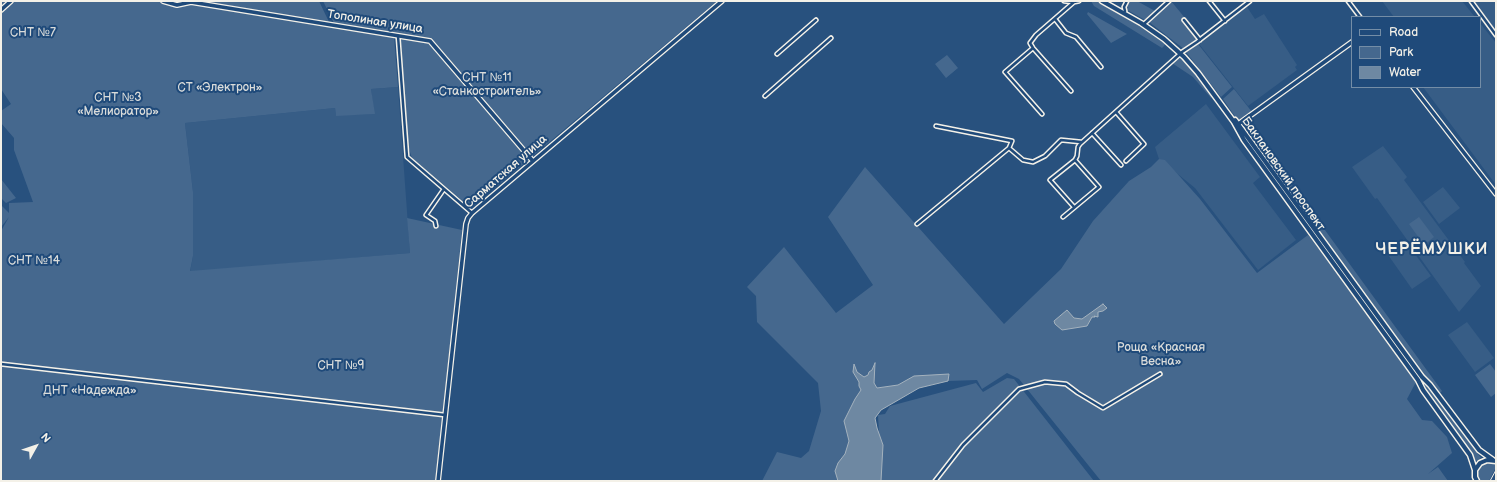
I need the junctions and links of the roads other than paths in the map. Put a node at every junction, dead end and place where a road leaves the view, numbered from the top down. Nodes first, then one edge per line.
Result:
1 (12, 1) edge
2 (163, 1) edge
3 (722, 1) edge
4 (1064, 1) edge
5 (1079, 1) edge
6 (1102, 1) edge
7 (1107, 1) edge
8 (1127, 1) edge
9 (1169, 1) edge
10 (1209, 1) edge
11 (1250, 1) edge
12 (1348, 1) edge
13 (1471, 1) edge
14 (1074, 2) junction
15 (1, 10) edge
16 (1125, 11) junction
17 (1359, 16) edge
18 (1055, 19) junction
19 (816, 20) dead end
20 (1184, 20) dead end
21 (1225, 21) junction
22 (1145, 23) junction
23 (398, 35) junction
24 (1496, 35) edge
25 (831, 38) dead end
26 (1200, 40) junction
27 (1351, 43) edge
28 (1033, 48) junction
29 (1181, 53) junction
30 (777, 54) dead end
31 (1101, 66) dead end
32 (1414, 88) edge
33 (1071, 91) dead end
34 (765, 96) dead end
35 (1116, 112) junction
36 (1042, 114) dead end
37 (1237, 125) junction
38 (936, 126) dead end
39 (1092, 133) junction
40 (1082, 143) junction
41 (1009, 148) junction
42 (532, 160) dead end
43 (1074, 160) junction
44 (1126, 160) dead end
45 (1121, 165) dead end
46 (444, 189) junction
47 (1496, 194) edge
48 (1074, 207) junction
49 (472, 213) junction
50 (1063, 217) dead end
51 (917, 224) dead end
52 (436, 226) dead end
53 (1, 364) edge
54 (1160, 374) dead end
55 (1427, 382) junction
56 (1421, 386) junction
57 (446, 415) junction
58 (1495, 461) edge
59 (1475, 472) junction
60 (438, 481) edge
61 (935, 481) edge
62 (1475, 481) edge

1 - 15 main road
2 - 23 main road, Тополиная улица
3 - 49 main road, Сарматская улица
4 - 14 street
5 - 14 street
6 - 29 main road, Баклановский проспект
7 - 16 main road, Баклановский проспект
8 - 16 street
9 - 22 street
10 - 21 street
11 - 21 street
12 - 17 street
13 - 24 street
14 - 18 street
16 - 22 main road, Баклановский проспект
18 - 28 street
18 - 31 street
19 - 30 street
20 - 26 street
21 - 26 street
22 - 29 main road, Баклановский проспект
23 - 42 main road, Тополиная улица
23 - 46 street
25 - 34 street
26 - 29 street
27 - 37 main road
28 - 33 street
28 - 36 street
29 - 35 street
29 - 37 main road, Баклановский проспект
32 - 47 main road
35 - 39 street
35 - 44 street
37 - 55 main road, Баклановский проспект
37 - 56 main road, Баклановский проспект
38 - 41 street
39 - 40 street
39 - 45 street
40 - 41 street
40 - 43 street
41 - 51 street
43 - 48 street
43 - 48 street
46 - 49 street
46 - 52 street
48 - 50 street
49 - 57 main road, Сарматская улица
53 - 57 street
54 - 61 street
55 - 56 street
55 - 58 main road, Баклановский проспект
56 - 59 main road, Баклановский проспект
57 - 60 main road, Сарматская улица
58 - 59 main road
59 - 62 main road, Баклановский проспект

